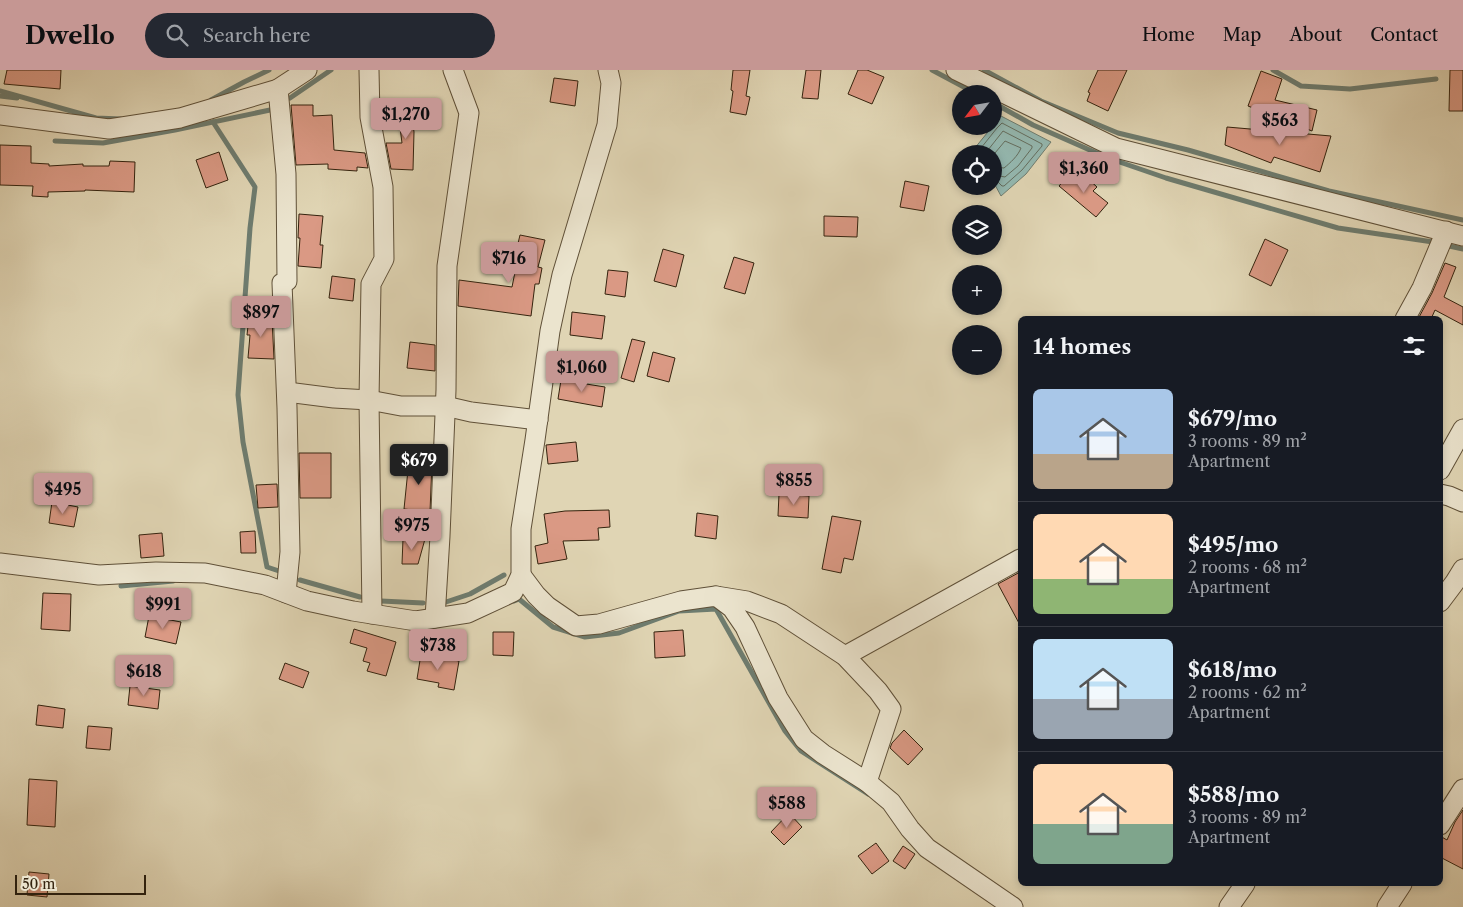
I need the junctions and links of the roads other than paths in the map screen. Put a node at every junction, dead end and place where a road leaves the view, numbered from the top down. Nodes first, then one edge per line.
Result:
1 (307, 70) edge
2 (369, 70) edge
3 (453, 70) edge
4 (608, 70) edge
5 (956, 70) edge
6 (278, 89) junction
7 (0, 115) edge
8 (1455, 234) edge
9 (1407, 316) edge
10 (287, 392) junction
11 (369, 400) junction
12 (445, 406) junction
13 (538, 420) junction
14 (1463, 429) edge
15 (1443, 465) edge
16 (1443, 495) edge
17 (1463, 502) edge
18 (1018, 560) edge
19 (1, 566) edge
20 (1463, 569) edge
21 (520, 575) junction
22 (286, 593) junction
23 (716, 596) junction
24 (1443, 598) edge
25 (372, 614) junction
26 (435, 618) junction
27 (845, 656) junction
28 (867, 782) junction
29 (1463, 789) edge
30 (1443, 820) edge
31 (1244, 886) edge
32 (1401, 886) edge
33 (1013, 907) edge
34 (1229, 907) edge
35 (1387, 907) edge

1 - 6 street
2 - 11 street
3 - 12 street
4 - 13 street
5 - 8 street
6 - 7 street
6 - 10 street
8 - 9 street
10 - 11 street
10 - 22 street
11 - 12 street
11 - 25 street
12 - 13 street
12 - 26 street
13 - 21 street
14 - 15 street
16 - 17 street
18 - 27 street
19 - 22 street
20 - 24 street
21 - 23 street
21 - 26 street
22 - 25 street
23 - 27 street
23 - 28 street
25 - 26 street
27 - 28 street
28 - 33 street
29 - 30 street
31 - 34 street
32 - 35 street

